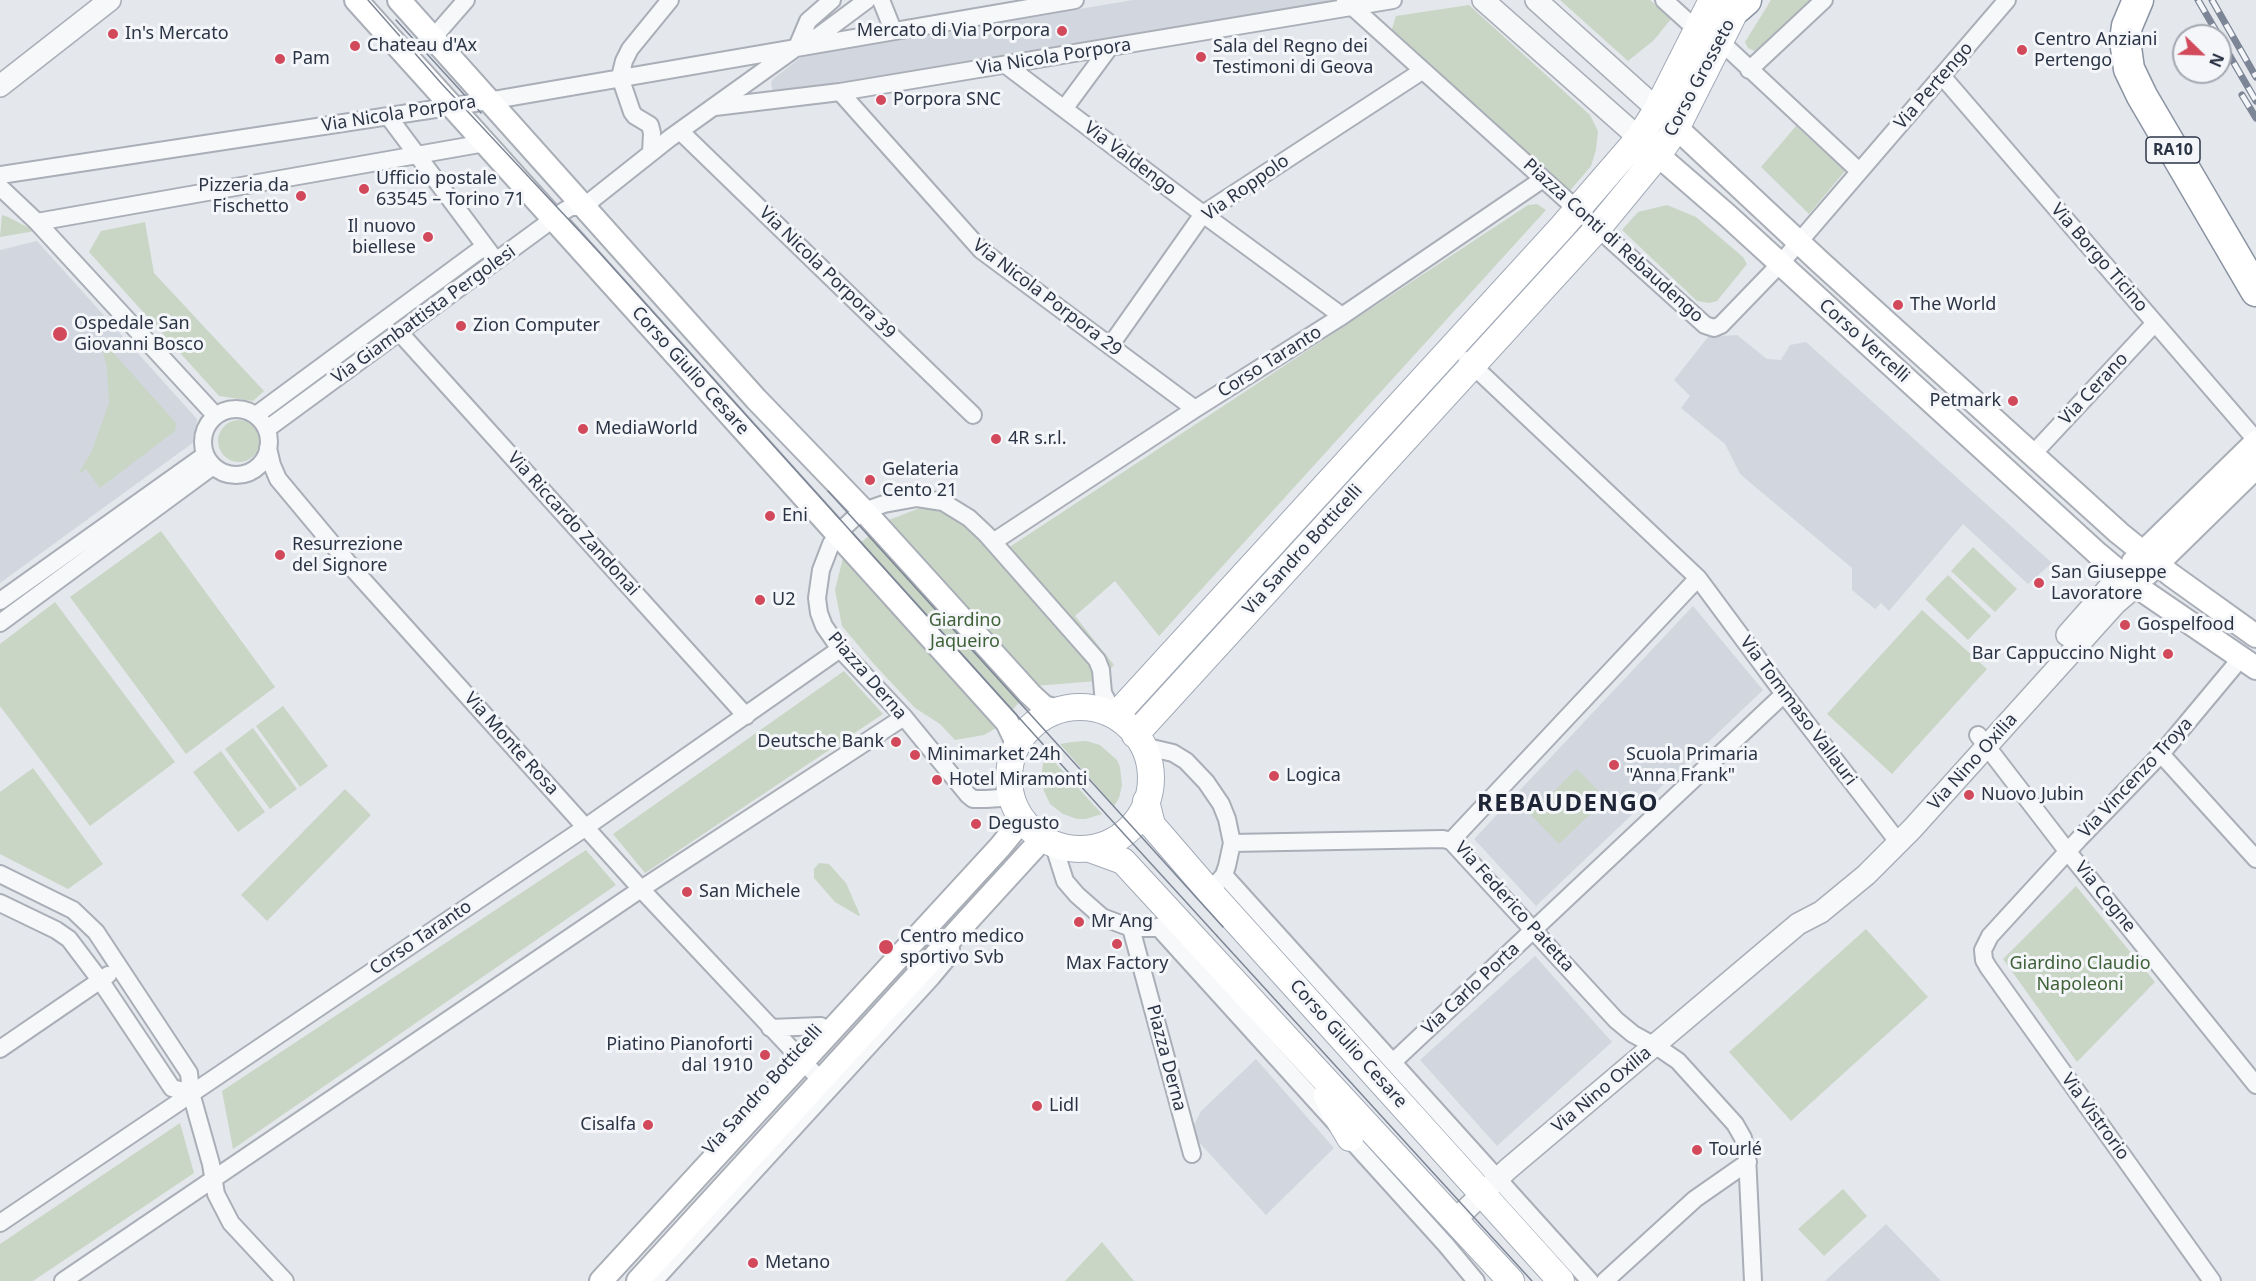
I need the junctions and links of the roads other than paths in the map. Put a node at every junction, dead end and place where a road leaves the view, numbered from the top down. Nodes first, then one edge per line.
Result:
1 (110, 0) edge
2 (356, 0) edge
3 (399, 0) edge
4 (466, 0) edge
5 (670, 0) edge
6 (832, 0) edge
7 (867, 0) edge
8 (881, 0) edge
9 (1075, 0) edge
10 (1393, 0) edge
11 (1483, 0) edge
12 (1536, 0) edge
13 (1664, 0) edge
14 (1824, 0) edge
15 (2007, 0) edge
16 (2138, 0) edge
17 (1734, 2) edge
18 (1349, 4) edge
19 (893, 30) junction
20 (1697, 30) junction
21 (432, 39) junction
22 (1720, 41) junction
23 (796, 47) junction
24 (1109, 48) junction
25 (1006, 65) junction
26 (1749, 70) junction
27 (1422, 71) junction
28 (1942, 76) junction
29 (620, 77) junction
30 (0, 86) edge
31 (840, 92) junction
32 (488, 101) junction
33 (453, 106) junction
34 (714, 108) junction
35 (1064, 109) junction
36 (1657, 110) junction
37 (388, 116) junction
38 (1677, 129) junction
39 (680, 131) junction
40 (1639, 138) junction
41 (485, 143) junction
42 (651, 153) junction
43 (416, 155) junction
44 (1658, 155) junction
45 (1859, 171) junction
46 (0, 175) edge
47 (1544, 179) junction
48 (0, 187) edge
49 (583, 207) junction
50 (1578, 209) junction
51 (1203, 214) junction
52 (554, 220) junction
53 (37, 222) junction
54 (1598, 228) junction
55 (1798, 242) junction
56 (485, 246) junction
57 (497, 262) junction
58 (1780, 264) junction
59 (2256, 291) edge
60 (1342, 316) junction
61 (2155, 322) junction
62 (400, 333) junction
63 (1110, 346) junction
64 (1453, 347) junction
65 (1472, 364) junction
66 (1195, 409) junction
67 (215, 415) junction
68 (256, 415) junction
69 (973, 415) dead end
70 (267, 429) junction
71 (2256, 441) edge
72 (268, 448) junction
73 (2032, 455) junction
74 (209, 460) junction
75 (2256, 467) edge
76 (864, 511) junction
77 (838, 533) junction
78 (2188, 534) junction
79 (993, 542) junction
80 (2149, 558) junction
81 (1698, 578) junction
82 (2129, 580) junction
83 (2195, 592) junction
84 (0, 601) edge
85 (0, 623) edge
86 (2256, 636) edge
87 (840, 649) junction
88 (2249, 663) edge
89 (1784, 694) junction
90 (1057, 711) junction
91 (747, 716) junction
92 (1115, 716) junction
93 (904, 717) junction
94 (1139, 741) junction
95 (1982, 741) junction
96 (1018, 745) junction
97 (2161, 754) junction
98 (1011, 793) junction
99 (1146, 801) junction
100 (1022, 820) junction
101 (586, 827) junction
102 (1895, 838) junction
103 (1048, 841) junction
104 (1451, 841) junction
105 (1232, 843) junction
106 (1090, 849) junction
107 (2068, 852) junction
108 (2256, 859) edge
109 (0, 874) edge
110 (1217, 883) junction
111 (641, 889) junction
112 (0, 903) edge
113 (944, 908) junction
114 (1168, 923) junction
115 (1131, 928) junction
116 (1534, 930) junction
117 (1204, 949) junction
118 (1983, 950) joint
119 (119, 968) junction
120 (100, 980) junction
121 (1215, 989) junction
122 (821, 1026) junction
123 (770, 1028) junction
124 (1654, 1046) junction
125 (0, 1049) edge
126 (799, 1058) junction
127 (1393, 1062) junction
128 (1320, 1075) junction
129 (825, 1085) junction
130 (2256, 1085) edge
131 (191, 1093) junction
132 (1350, 1138) junction
133 (1192, 1154) dead end
134 (1748, 1162) junction
135 (213, 1179) junction
136 (1490, 1186) junction
137 (0, 1223) edge
138 (1446, 1228) junction
139 (63, 1281) edge
140 (285, 1281) edge
141 (588, 1281) edge
142 (601, 1281) edge
143 (638, 1281) edge
144 (654, 1281) edge
145 (1476, 1281) edge
146 (1511, 1281) edge
147 (1561, 1281) edge
148 (1590, 1281) edge
149 (1605, 1281) edge
150 (1754, 1281) edge
151 (2212, 1281) edge

1 - 30 street
2 - 33 main road, Corso Giulio Cesare
3 - 21 main road, Corso Giulio Cesare
4 - 21 street
5 - 29 street
6 - 23 street
7 - 23 street
8 - 19 street
9 - 19 street, Via Nicola Porpora
10 - 18 street, Via Nicola Porpora
11 - 40 street, Corso Vercelli
12 - 36 street, Corso Vercelli
13 - 20 street
14 - 26 street
15 - 28 street, Via Pertengo
16 - 59 highway, RA10
17 - 20 main road, Corso Grosseto
17 - 22 main road, Corso Grosseto
18 - 24 street, Via Nicola Porpora
18 - 27 street, Piazza Conti di Rebaudengo
19 - 23 street, Via Nicola Porpora
20 - 36 main road, Corso Grosseto
21 - 32 main road, Corso Giulio Cesare
22 - 26 street
22 - 38 main road, Corso Grosseto
23 - 29 street, Via Nicola Porpora
23 - 34 street, Via Nicola Porpora
24 - 25 street, Via Nicola Porpora
24 - 35 street
25 - 31 street, Via Nicola Porpora
25 - 35 street, Via Valdengo
26 - 45 street
27 - 47 street, Piazza Conti di Rebaudengo
27 - 51 street, Via Roppolo
28 - 45 street, Via Pertengo
28 - 61 street, Via Borgo Ticino
29 - 32 street, Via Nicola Porpora
29 - 42 street
31 - 34 street, Via Nicola Porpora
31 - 63 street, Via Nicola Porpora 29
32 - 33 street, Via Nicola Porpora
32 - 49 main road, Corso Giulio Cesare
33 - 37 street, Via Nicola Porpora
33 - 41 main road, Corso Giulio Cesare
34 - 39 street, Via Nicola Porpora
35 - 51 street, Via Valdengo
36 - 38 main road, Corso Vercelli
36 - 40 main road, Corso Grosseto
37 - 43 street
37 - 46 street, Via Nicola Porpora
38 - 44 main road, Corso Grosseto
38 - 55 main road, Corso Vercelli
39 - 42 street, Via Nicola Porpora
39 - 69 street, Via Nicola Porpora 39
40 - 44 main road, Corso Vercelli
40 - 50 main road, Via Sandro Botticelli
41 - 43 street
41 - 52 main road, Corso Giulio Cesare
42 - 49 street, Via Nicola Porpora
43 - 53 street
43 - 56 street
44 - 54 main road, Via Sandro Botticelli
44 - 58 main road, Corso Vercelli
45 - 55 street, Piazza Conti di Rebaudengo
47 - 50 street, Piazza Conti di Rebaudengo
47 - 60 street, Corso Taranto
48 - 53 street
49 - 52 street, Via Giambattista Pergolesi
49 - 76 main road, Corso Giulio Cesare
50 - 54 street, Piazza Conti di Rebaudengo
50 - 64 main road, Via Sandro Botticelli
51 - 60 street, Via Valdengo
51 - 63 street, Via Roppolo
52 - 57 street, Via Giambattista Pergolesi
52 - 77 main road, Corso Giulio Cesare
53 - 67 street
54 - 58 street, Piazza Conti di Rebaudengo
54 - 65 main road, Via Sandro Botticelli
55 - 58 street, Piazza Conti di Rebaudengo
55 - 73 main road, Corso Vercelli
56 - 57 street
56 - 68 street, Via Giambattista Pergolesi
57 - 62 street, Via Giambattista Pergolesi
58 - 82 main road, Corso Vercelli
60 - 66 street, Corso Taranto
61 - 71 street, Via Borgo Ticino
61 - 73 street, Via Cerano
62 - 70 street, Via Giambattista Pergolesi
62 - 91 street, Via Riccardo Zandonai
63 - 66 street, Via Nicola Porpora 29
64 - 65 street
64 - 92 main road, Via Sandro Botticelli
65 - 81 street
65 - 94 main road, Via Sandro Botticelli
66 - 79 street, Corso Taranto
67 - 68 street
67 - 74 street
68 - 70 street
70 - 72 street
71 - 80 main road
72 - 74 street
72 - 101 street, Via Monte Rosa
73 - 80 main road, Corso Vercelli
74 - 84 street
74 - 85 street
75 - 78 main road
76 - 77 street, Piazza Derna
76 - 79 street, Piazza Derna
76 - 90 main road, Corso Giulio Cesare
77 - 87 street, Piazza Derna
77 - 96 main road, Corso Giulio Cesare
78 - 80 main road
78 - 83 main road
79 - 92 street, Piazza Derna
80 - 82 main road
80 - 83 main road, Corso Vercelli
81 - 89 street, Via Tommaso Vallauri
81 - 104 street, Via Federico Patetta
82 - 88 main road, Corso Vercelli
82 - 95 street, Via Nino Oxilia
83 - 86 main road, Corso Vercelli
87 - 91 street, Corso Taranto
87 - 93 street, Piazza Derna
88 - 97 street, Via Vincenzo Troya
89 - 102 street, Via Tommaso Vallauri
89 - 116 street, Via Carlo Porta
90 - 92 main road, Piazza Derna
90 - 96 main road, Piazza Derna
91 - 101 street, Corso Taranto
92 - 94 main road, Piazza Derna
93 - 98 street, Piazza Derna
93 - 111 street
94 - 99 main road
94 - 105 street
95 - 102 street, Via Nino Oxilia
95 - 107 street, Via Cogne
96 - 98 main road, Piazza Derna
97 - 107 street, Via Vincenzo Troya
97 - 108 street
98 - 100 main road, Piazza Derna
99 - 106 main road
99 - 110 main road, Corso Giulio Cesare
100 - 103 main road, Piazza Derna
100 - 113 main road, Via Sandro Botticelli
101 - 111 street, Via Monte Rosa
101 - 131 street, Corso Taranto
102 - 124 street, Via Nino Oxilia
103 - 106 main road
103 - 115 street
103 - 129 main road, Via Sandro Botticelli
104 - 105 street
104 - 116 street, Via Federico Patetta
105 - 110 street
106 - 114 main road
107 - 118 street, Via Vincenzo Troya
107 - 130 street, Via Cogne
109 - 119 street
110 - 127 street, Corso Giulio Cesare
110 - 136 main road, Corso Giulio Cesare
111 - 123 street, Via Monte Rosa
111 - 135 street
112 - 120 street
113 - 122 street, Via Sandro Botticelli
113 - 126 main road, Via Sandro Botticelli
114 - 115 street
114 - 117 main road
114 - 121 street
115 - 133 street, Piazza Derna
116 - 124 street, Via Federico Patetta
116 - 127 street, Via Carlo Porta
117 - 121 street
117 - 128 main road
118 - 151 street, Via Vistrorio
119 - 120 street
119 - 131 street
120 - 125 street
120 - 131 street
121 - 132 street
122 - 123 street
122 - 126 street, Via Sandro Botticelli
123 - 126 street, Via Monte Rosa
124 - 134 street, Via Federico Patetta
124 - 136 street, Via Nino Oxilia
126 - 129 street, Via Monte Rosa
126 - 141 street, Via Sandro Botticelli
126 - 142 main road, Via Sandro Botticelli
127 - 136 street, Corso Giulio Cesare
128 - 132 main road
128 - 138 main road
129 - 143 main road, Via Sandro Botticelli
129 - 144 street, Via Sandro Botticelli
131 - 135 street
131 - 137 street, Corso Taranto
132 - 138 street
134 - 149 street
134 - 150 street, Via Federico Patetta
135 - 139 street
135 - 140 street
136 - 138 street, Via Nino Oxilia
136 - 147 main road, Corso Giulio Cesare
136 - 148 street, Corso Giulio Cesare
138 - 145 street
138 - 146 main road

